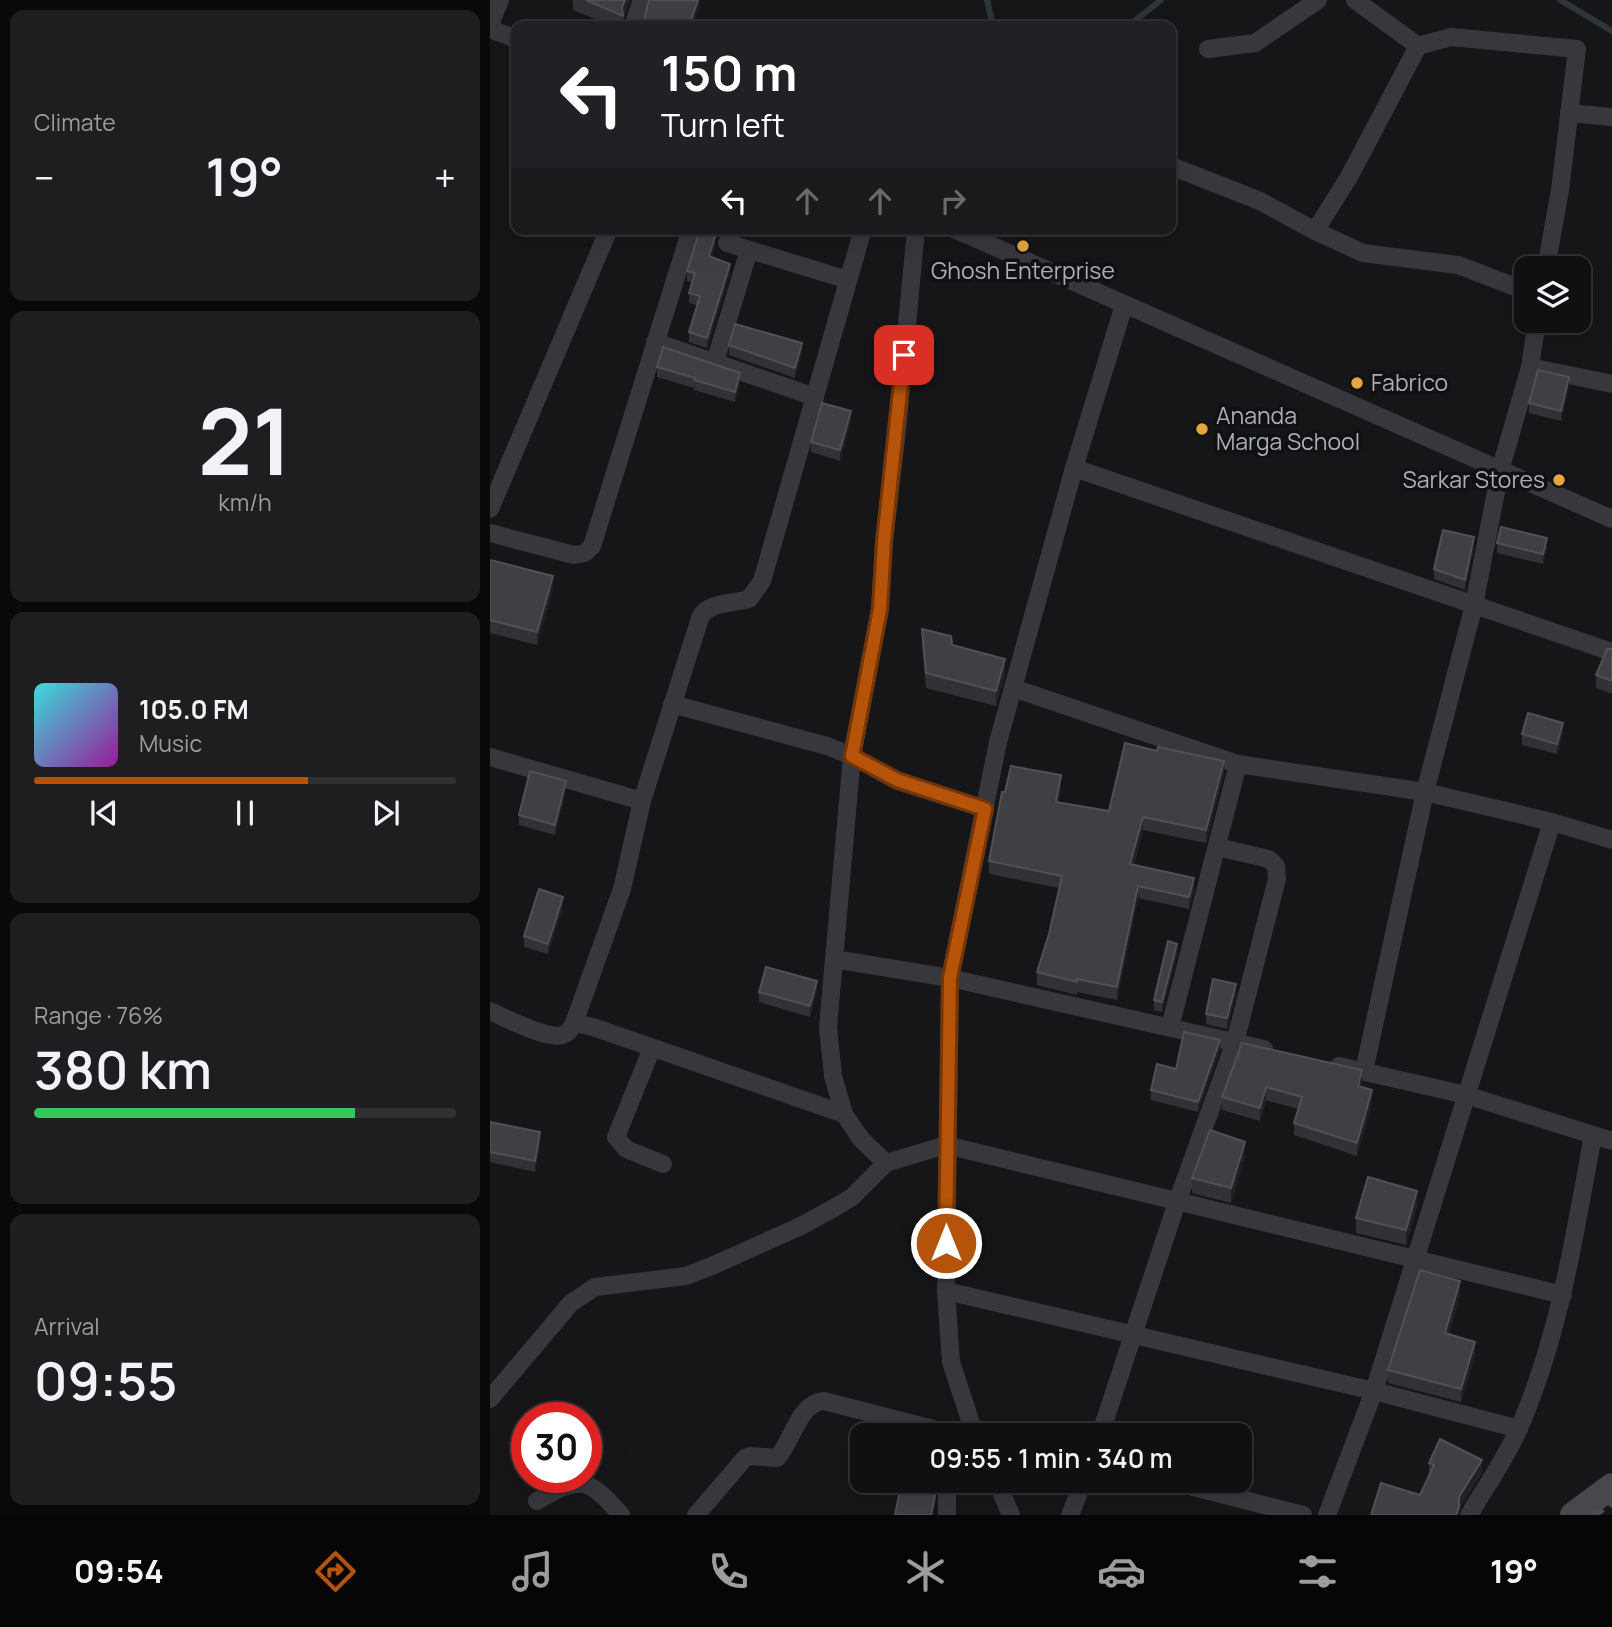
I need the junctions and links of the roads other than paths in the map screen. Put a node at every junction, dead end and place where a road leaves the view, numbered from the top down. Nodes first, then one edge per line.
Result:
1 (500, 0) edge
2 (642, 0) edge
3 (1318, 0) edge
4 (1355, 0) edge
5 (635, 21) edge
6 (490, 27) edge
7 (511, 37) edge
8 (1418, 46) junction
9 (1208, 49) dead end
10 (1569, 113) junction
11 (1612, 117) edge
12 (1176, 168) edge
13 (1315, 231) junction
14 (606, 235) edge
15 (689, 235) edge
16 (861, 235) edge
17 (915, 235) edge
18 (967, 235) edge
19 (727, 243) dead end
20 (750, 250) junction
21 (1548, 256) edge
22 (848, 280) junction
23 (1514, 286) edge
24 (1124, 305) junction
25 (1535, 333) edge
26 (655, 342) junction
27 (715, 362) junction
28 (1530, 367) junction
29 (1612, 384) edge
30 (815, 397) junction
31 (1074, 468) junction
32 (1500, 471) junction
33 (490, 509) edge
34 (1612, 519) edge
35 (490, 533) edge
36 (1474, 605) junction
37 (1612, 652) edge
38 (1013, 688) junction
39 (672, 704) junction
40 (852, 756) junction
41 (490, 757) edge
42 (1238, 764) junction
43 (1425, 792) junction
44 (642, 801) junction
45 (985, 809) junction
46 (1552, 822) junction
47 (1612, 840) edge
48 (1217, 847) junction
49 (834, 959) junction
50 (950, 978) junction
51 (490, 1011) edge
52 (574, 1023) junction
53 (1170, 1027) junction
54 (1235, 1042) junction
55 (652, 1048) junction
56 (1286, 1054) edge
57 (1325, 1063) edge
58 (1364, 1071) junction
59 (1466, 1096) junction
60 (844, 1114) junction
61 (1593, 1135) junction
62 (1612, 1141) edge
63 (946, 1145) junction
64 (886, 1163) junction
65 (663, 1164) dead end
66 (1177, 1202) junction
67 (1415, 1260) junction
68 (946, 1291) junction
69 (1563, 1295) junction
70 (1132, 1336) junction
71 (1374, 1391) junction
72 (490, 1399) edge
73 (910, 1423) edge
74 (971, 1423) edge
75 (1104, 1423) edge
76 (1519, 1429) junction
77 (1612, 1486) edge
78 (947, 1493) edge
79 (1002, 1493) edge
80 (1079, 1493) edge
81 (1217, 1493) edge
82 (537, 1501) dead end
83 (621, 1515) edge
84 (696, 1515) edge
85 (947, 1515) edge
86 (1011, 1515) edge
87 (1070, 1515) edge
88 (1303, 1515) edge
89 (1327, 1515) edge
90 (1469, 1515) edge
91 (1573, 1515) edge

1 - 6 street
2 - 5 street
3 - 9 street
4 - 8 street
6 - 7 street
8 - 10 street
8 - 13 street
10 - 11 street
10 - 21 street
12 - 13 street
13 - 23 street
14 - 33 street
15 - 26 street
16 - 22 street
17 - 40 street
18 - 24 street
19 - 20 street
20 - 22 street
20 - 27 street
22 - 30 street
24 - 31 street
24 - 32 street
25 - 28 street
26 - 27 street
26 - 35 street
27 - 30 street
28 - 29 street
28 - 32 street
30 - 39 street
31 - 36 street
31 - 38 street
32 - 34 street
32 - 36 street
36 - 37 street
36 - 43 street
38 - 42 street
38 - 45 street
39 - 40 street
39 - 44 street
40 - 45 street
40 - 49 street
41 - 44 street
42 - 43 street
42 - 48 street
43 - 46 street
43 - 58 street
44 - 52 street
45 - 50 street
46 - 47 street
46 - 59 street
48 - 53 street
48 - 54 street
49 - 50 street
49 - 60 street
50 - 53 street
50 - 63 street
51 - 52 street
52 - 55 street
53 - 54 street
54 - 56 street
54 - 66 street
55 - 60 street
55 - 65 street
57 - 58 street
58 - 59 street
59 - 61 street
59 - 67 street
60 - 64 street
61 - 62 street
61 - 69 street
63 - 64 street
63 - 66 street
63 - 68 street
64 - 72 street
66 - 67 street
66 - 70 street
67 - 69 street
67 - 71 street
68 - 70 street
68 - 74 street
69 - 76 street
70 - 71 street
70 - 75 street
71 - 76 street
71 - 89 street
73 - 84 street
76 - 90 street
77 - 91 street
78 - 85 street
79 - 86 street
80 - 87 street
81 - 88 street
82 - 83 street

